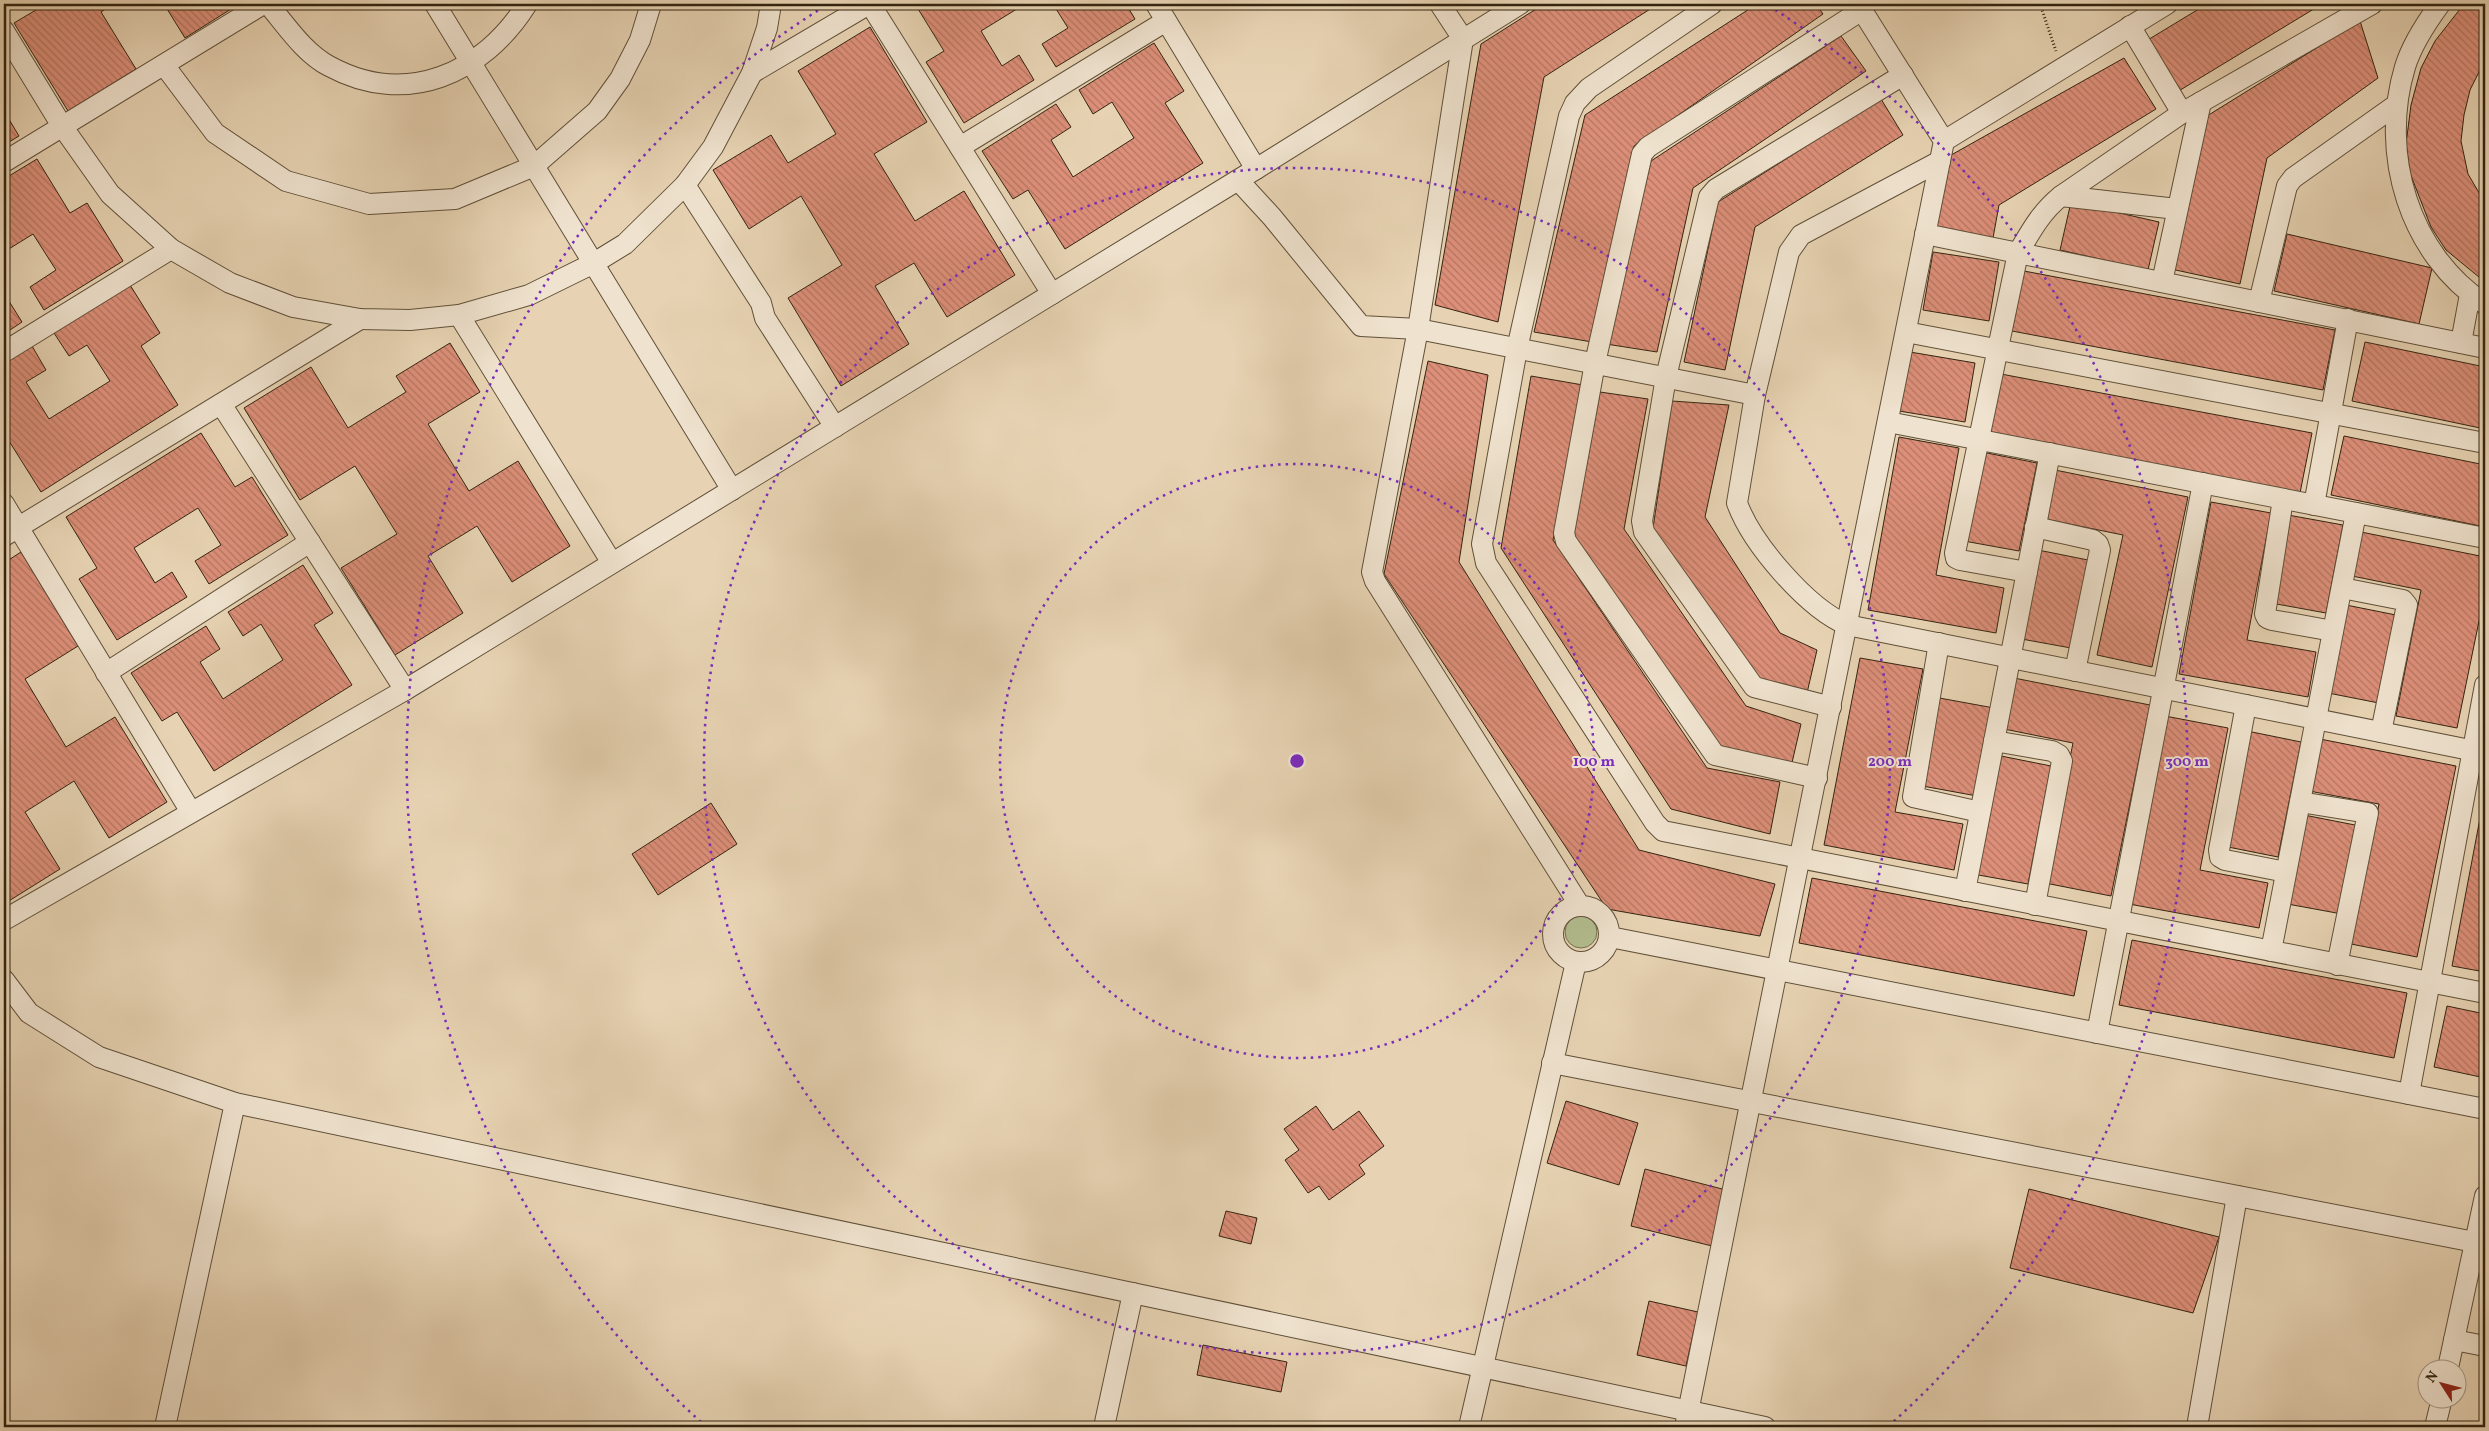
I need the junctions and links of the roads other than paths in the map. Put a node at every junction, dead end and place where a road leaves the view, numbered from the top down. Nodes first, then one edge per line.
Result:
1 (264, 4) edge
2 (268, 4) edge
3 (435, 4) edge
4 (527, 4) edge
5 (651, 4) edge
6 (771, 4) edge
7 (869, 4) edge
8 (1156, 4) edge
9 (1440, 4) edge
10 (1459, 4) edge
11 (1520, 4) edge
12 (1712, 4) edge
13 (2168, 4) edge
14 (2372, 4) edge
15 (2440, 4) edge
16 (1860, 7) edge
17 (1166, 21) junction
18 (2130, 26) junction
19 (4, 31) edge
20 (1458, 32) junction
21 (471, 63) junction
22 (164, 65) junction
23 (752, 73) junction
24 (1903, 75) junction
25 (2201, 102) junction
26 (2396, 106) junction
27 (2182, 113) junction
28 (62, 126) junction
29 (1944, 141) junction
30 (960, 147) junction
31 (1940, 161) junction
32 (4, 162) edge
33 (534, 166) junction
34 (1256, 169) junction
35 (1238, 180) junction
36 (685, 185) junction
37 (2061, 196) junction
38 (2178, 209) junction
39 (1925, 234) junction
40 (171, 249) junction
41 (2018, 253) junction
42 (594, 263) junction
43 (2162, 282) junction
44 (1052, 294) junction
45 (2478, 299) edge
46 (2259, 302) junction
47 (460, 315) junction
48 (360, 319) junction
49 (2348, 320) junction
50 (1418, 329) junction
51 (1906, 332) junction
52 (2462, 343) junction
53 (1517, 348) junction
54 (2485, 348) edge
55 (1997, 349) junction
56 (4, 352) edge
57 (1595, 364) junction
58 (1666, 377) junction
59 (1755, 395) junction
60 (220, 404) junction
61 (2331, 413) junction
62 (1888, 422) junction
63 (835, 427) junction
64 (1978, 439) junction
65 (2485, 443) edge
66 (2050, 453) junction
67 (2203, 483) junction
68 (732, 490) junction
69 (2283, 499) junction
70 (4, 504) edge
71 (2314, 505) junction
72 (2356, 513) junction
73 (2035, 527) junction
74 (11, 532) edge
75 (2485, 538) edge
76 (310, 542) junction
77 (612, 563) junction
78 (2027, 572) junction
79 (2342, 588) junction
80 (1847, 625) junction
81 (2333, 631) junction
82 (1939, 643) junction
83 (2010, 657) junction
84 (2075, 671) junction
85 (106, 672) junction
86 (2485, 685) edge
87 (2163, 688) junction
88 (405, 690) junction
89 (2246, 705) junction
90 (1831, 707) junction
91 (2316, 719) junction
92 (2381, 732) junction
93 (1994, 741) junction
94 (2479, 751) edge
95 (1817, 778) junction
96 (2300, 802) junction
97 (191, 812) junction
98 (1980, 812) junction
99 (1801, 858) junction
100 (2286, 872) junction
101 (1965, 891) junction
102 (2035, 905) junction
103 (1580, 906) junction
104 (4, 920) edge
105 (2118, 921) junction
106 (1610, 937) junction
107 (2271, 952) junction
108 (1576, 962) junction
109 (2337, 965) junction
110 (1778, 970) junction
111 (4, 980) edge
112 (2430, 983) junction
113 (2485, 993) edge
114 (2096, 1033) junction
115 (1552, 1063) junction
116 (2409, 1094) junction
117 (235, 1102) junction
118 (1751, 1102) junction
119 (2485, 1109) edge
120 (2237, 1196) junction
121 (2485, 1196) edge
122 (2480, 1243) edge
123 (1133, 1293) junction
124 (2454, 1340) junction
125 (2485, 1346) edge
126 (2450, 1358) edge
127 (1482, 1367) junction
128 (2440, 1408) edge
129 (1687, 1419) edge
130 (165, 1427) edge
131 (1104, 1427) edge
132 (1469, 1427) edge
133 (1765, 1427) edge
134 (2197, 1427) edge
135 (2436, 1427) edge

1 - 22 street
2 - 21 street
3 - 21 street
4 - 21 street
5 - 33 street
6 - 23 street
7 - 23 street
7 - 30 street
8 - 17 street
9 - 20 street
10 - 20 street
11 - 20 street
12 - 53 street
13 - 18 street
14 - 25 street
15 - 26 street
16 - 24 street
16 - 57 street
17 - 30 street
17 - 34 street
18 - 27 street
18 - 29 street
19 - 28 street
20 - 34 street
20 - 50 street
21 - 33 street
22 - 28 street
22 - 33 street
23 - 36 street
24 - 29 street
24 - 58 street
25 - 27 street
25 - 38 street
26 - 45 street
26 - 46 street
27 - 37 street
28 - 32 street
28 - 40 street
29 - 31 street
30 - 44 street
31 - 39 street
31 - 59 street
33 - 42 street
34 - 35 street
35 - 44 street
35 - 50 street
36 - 42 street
36 - 63 street
37 - 38 street
37 - 41 street
38 - 43 street
39 - 41 street
39 - 51 street
40 - 48 street
40 - 56 street
41 - 43 street
41 - 55 street
42 - 47 street
42 - 68 street
43 - 46 street
44 - 63 street
45 - 52 street
46 - 49 street
47 - 48 street
47 - 77 street
48 - 60 street
49 - 52 street
49 - 61 street
50 - 53 street
50 - 103 street
51 - 55 street
51 - 62 street
52 - 54 street
53 - 57 street
53 - 99 street
55 - 61 street
55 - 64 street
57 - 58 street
57 - 95 street
58 - 59 street
58 - 90 street
59 - 80 street
60 - 74 street
60 - 76 street
61 - 65 street
61 - 71 street
62 - 64 street
62 - 80 street
63 - 68 street
64 - 66 street
64 - 78 street
66 - 67 street
66 - 73 street
67 - 69 street
67 - 87 street
68 - 77 street
69 - 71 street
69 - 81 street
70 - 74 street
71 - 72 street
72 - 75 street
72 - 79 street
73 - 78 street
73 - 84 street
74 - 85 street
76 - 85 street
76 - 88 street
77 - 88 street
78 - 83 street
79 - 81 street
79 - 92 street
80 - 82 street
80 - 90 street
81 - 91 street
82 - 83 street
82 - 98 street
83 - 84 street
83 - 93 street
84 - 87 street
85 - 97 street
86 - 94 street
87 - 89 street
87 - 105 street
88 - 97 street
89 - 91 street
89 - 100 street
90 - 95 street
91 - 92 street
91 - 96 street
92 - 94 street
93 - 98 street
93 - 102 street
94 - 112 street
95 - 99 street
96 - 100 street
96 - 109 street
97 - 104 street
98 - 101 street
99 - 101 street
99 - 110 street
100 - 107 street
101 - 102 street
102 - 105 street
103 - 106 street
103 - 108 street
105 - 107 street
105 - 114 street
106 - 108 street
106 - 110 street
107 - 109 street
108 - 115 street
109 - 112 street
110 - 114 street
110 - 118 street
111 - 117 street
112 - 113 street
112 - 116 street
114 - 116 street
115 - 118 street
115 - 127 street
116 - 119 street
117 - 123 street
117 - 130 street
118 - 120 street
118 - 129 street
120 - 122 street
120 - 134 street
121 - 122 street
122 - 124 street
123 - 127 street
123 - 131 street
124 - 125 street
124 - 126 street
127 - 129 street
127 - 132 street
128 - 135 street
129 - 133 street

